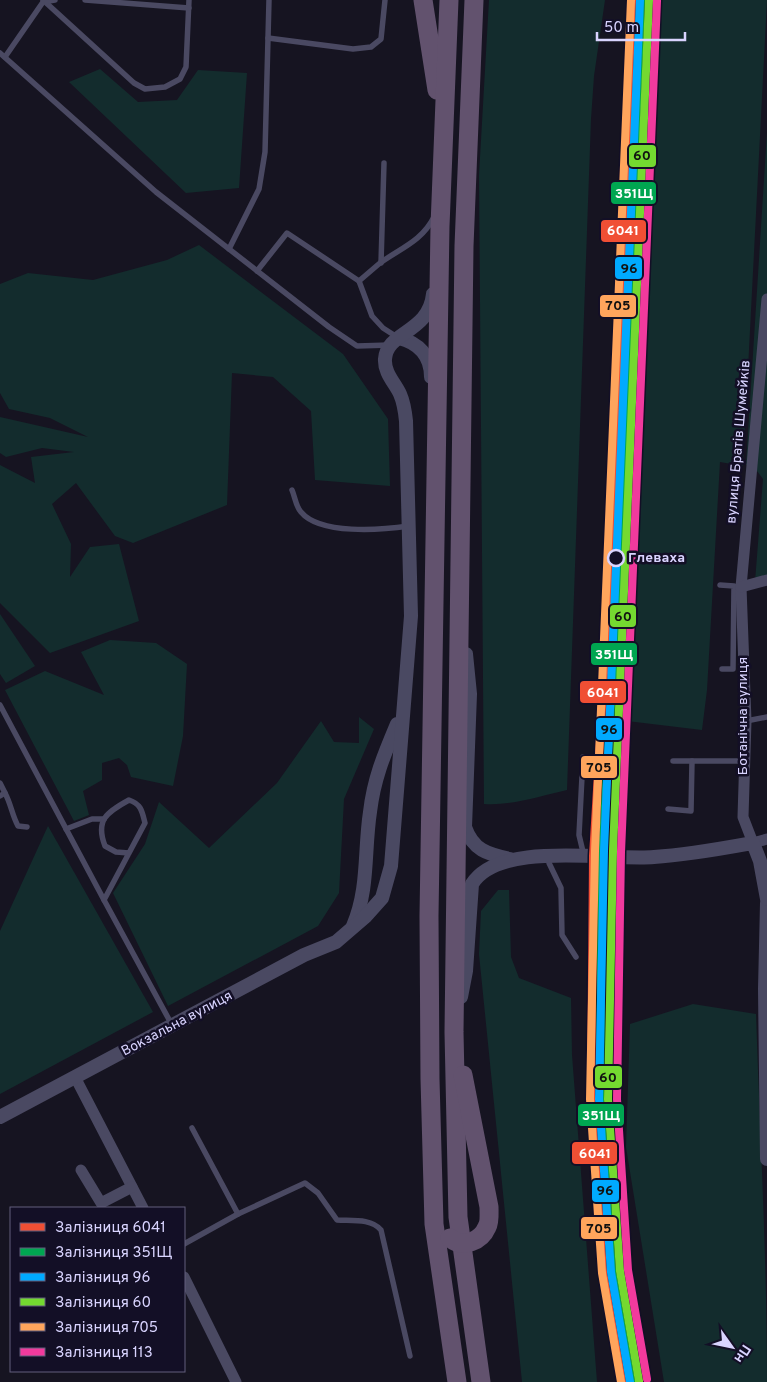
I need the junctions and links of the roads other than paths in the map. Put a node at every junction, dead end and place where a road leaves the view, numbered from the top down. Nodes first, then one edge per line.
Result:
1 (55, 0) edge
2 (85, 0) edge
3 (189, 0) edge
4 (269, 0) edge
5 (385, 0) edge
6 (423, 0) edge
7 (449, 0) edge
8 (474, 0) edge
9 (43, 1) edge
10 (189, 8) junction
11 (268, 38) junction
12 (2, 55) edge
13 (443, 126) junction
14 (384, 163) dead end
15 (441, 204) junction
16 (440, 226) junction
17 (229, 249) junction
18 (381, 263) junction
19 (257, 271) junction
20 (359, 281) junction
21 (767, 299) edge
22 (394, 341) junction
23 (437, 429) junction
24 (292, 490) dead end
25 (409, 526) junction
26 (767, 580) edge
27 (720, 585) dead end
28 (460, 589) junction
29 (739, 592) junction
30 (738, 668) junction
31 (722, 669) dead end
32 (0, 705) edge
33 (402, 712) junction
34 (767, 717) edge
35 (746, 721) junction
36 (582, 757) dead end
37 (673, 761) dead end
38 (692, 761) junction
39 (744, 761) junction
40 (0, 783) edge
41 (3, 794) edge
42 (668, 809) dead end
43 (370, 813) junction
44 (104, 819) junction
45 (394, 820) junction
46 (28, 827) dead end
47 (66, 829) junction
48 (767, 839) edge
49 (753, 843) junction
50 (130, 853) junction
51 (584, 856) junction
52 (550, 857) junction
53 (513, 860) junction
54 (365, 878) junction
55 (387, 883) junction
56 (767, 899) edge
57 (104, 900) junction
58 (767, 903) edge
59 (352, 929) junction
60 (576, 957) dead end
61 (766, 989) edge
62 (172, 1026) junction
63 (454, 1032) junction
64 (75, 1077) junction
65 (0, 1117) edge
66 (192, 1128) dead end
67 (767, 1159) edge
68 (82, 1170) dead end
69 (132, 1186) junction
70 (142, 1207) edge
71 (238, 1214) junction
72 (434, 1224) junction
73 (185, 1243) edge
74 (461, 1243) junction
75 (185, 1279) edge
76 (410, 1356) dead end
77 (236, 1382) edge
78 (457, 1382) edge
79 (481, 1382) edge

1 - 9 lane
2 - 10 lane
3 - 10 lane
4 - 11 lane
5 - 11 lane
6 - 13 highway
7 - 13 highway
8 - 28 highway
9 - 10 lane
9 - 12 lane
11 - 17 lane
12 - 17 lane
13 - 15 highway
14 - 18 lane
15 - 16 highway
15 - 18 lane
16 - 22 street
16 - 23 highway
17 - 19 lane
18 - 20 lane
19 - 20 lane
19 - 22 lane
20 - 22 lane
21 - 29 street, вулиця Братів Шумейків
22 - 23 street
22 - 25 street, Вокзальна вулиця
23 - 72 highway
24 - 25 lane
25 - 33 street, Вокзальна вулиця
26 - 29 street
27 - 29 lane
28 - 53 street
28 - 63 highway
29 - 30 street, Ботанічна вулиця
30 - 31 lane
30 - 35 street, Ботанічна вулиця
32 - 47 lane
33 - 43 street
33 - 45 street, Вокзальна вулиця
34 - 35 lane
35 - 39 street, Ботанічна вулиця
36 - 51 lane
37 - 38 lane
38 - 39 lane
38 - 42 lane
39 - 49 street, Ботанічна вулиця
40 - 41 lane
41 - 46 lane
43 - 45 street
43 - 54 street
44 - 47 lane
44 - 50 lane
44 - 50 lane
45 - 55 street, Вокзальна вулиця
47 - 57 lane
48 - 49 street
49 - 51 street
49 - 56 street, Ботанічна вулиця
50 - 57 lane
51 - 52 street
52 - 53 street
52 - 60 lane
53 - 63 street
54 - 55 street
54 - 59 street
55 - 59 street, Вокзальна вулиця
57 - 62 lane
58 - 61 street
59 - 62 street, Вокзальна вулиця
61 - 67 street
62 - 64 street, Вокзальна вулиця
63 - 74 highway
63 - 74 highway
64 - 65 street, Вокзальна вулиця
64 - 69 street
66 - 71 lane
68 - 69 street
69 - 70 street
71 - 73 lane
71 - 76 lane
72 - 74 highway
72 - 78 highway
74 - 79 highway
75 - 77 street

